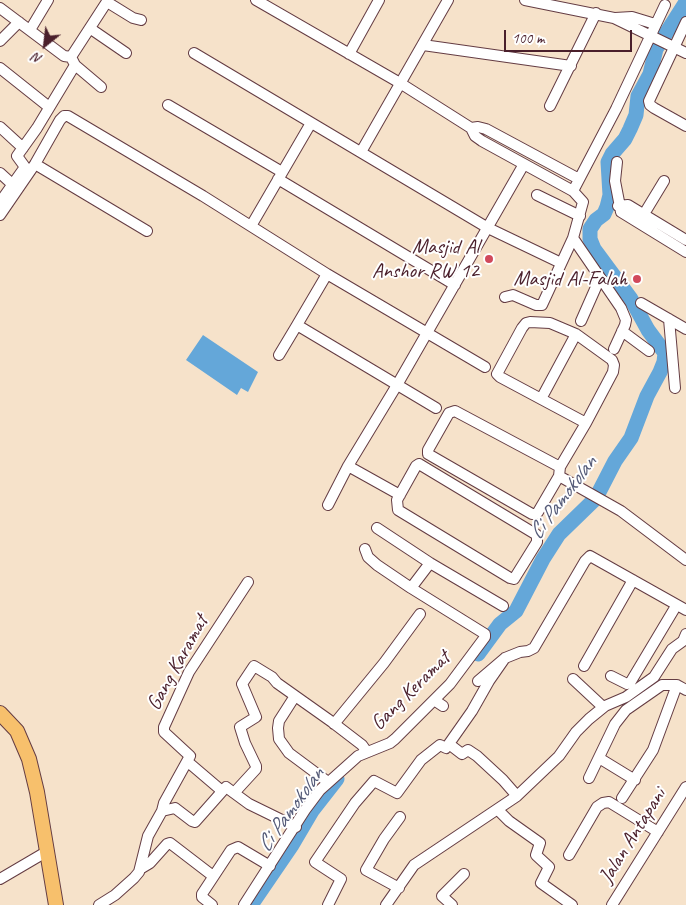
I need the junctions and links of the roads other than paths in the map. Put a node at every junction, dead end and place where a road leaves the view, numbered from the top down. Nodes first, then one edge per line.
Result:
1 (48, 0) edge
2 (256, 0) edge
3 (378, 0) edge
4 (448, 0) edge
5 (525, 0) edge
6 (108, 1) edge
7 (665, 5) dead end
8 (0, 8) edge
9 (596, 13) junction
10 (614, 18) junction
11 (141, 20) dead end
12 (18, 22) junction
13 (686, 22) edge
14 (655, 24) junction
15 (91, 28) junction
16 (30, 30) junction
17 (653, 37) junction
18 (0, 41) edge
19 (423, 45) junction
20 (671, 46) junction
21 (126, 53) dead end
22 (194, 53) dead end
23 (686, 53) edge
24 (349, 54) junction
25 (73, 61) junction
26 (571, 66) junction
27 (0, 68) edge
28 (400, 83) junction
29 (101, 88) dead end
30 (168, 105) dead end
31 (550, 106) dead end
32 (49, 107) junction
33 (311, 123) junction
34 (0, 126) edge
35 (686, 126) edge
36 (471, 128) junction
37 (23, 148) junction
38 (361, 152) junction
39 (617, 162) dead end
40 (35, 164) junction
41 (524, 164) junction
42 (0, 173) edge
43 (280, 176) junction
44 (579, 179) junction
45 (664, 181) dead end
46 (12, 184) junction
47 (573, 191) junction
48 (537, 195) dead end
49 (0, 202) edge
50 (618, 206) junction
51 (644, 214) junction
52 (0, 215) edge
53 (580, 216) junction
54 (251, 226) junction
55 (488, 228) junction
56 (147, 231) dead end
57 (572, 238) junction
58 (685, 238) edge
59 (686, 252) edge
60 (561, 263) junction
61 (327, 274) junction
62 (600, 278) junction
63 (455, 285) junction
64 (505, 297) dead end
65 (641, 303) dead end
66 (669, 319) junction
67 (581, 321) dead end
68 (297, 325) junction
69 (686, 329) edge
70 (622, 331) junction
71 (427, 333) junction
72 (576, 334) junction
73 (614, 349) dead end
74 (649, 351) dead end
75 (279, 355) dead end
76 (486, 367) dead end
77 (397, 385) junction
78 (675, 388) dead end
79 (541, 399) junction
80 (436, 408) dead end
81 (586, 423) junction
82 (348, 466) junction
83 (560, 471) junction
84 (400, 495) junction
85 (328, 505) dead end
86 (378, 528) dead end
87 (365, 549) dead end
88 (686, 560) edge
89 (430, 563) junction
90 (633, 580) junction
91 (248, 582) dead end
92 (411, 588) junction
93 (503, 606) dead end
94 (681, 608) edge
95 (420, 614) dead end
96 (686, 634) edge
97 (505, 658) junction
98 (584, 666) dead end
99 (611, 676) dead end
100 (573, 679) dead end
101 (478, 681) dead end
102 (681, 688) edge
103 (296, 696) junction
104 (603, 707) junction
105 (0, 712) edge
106 (334, 724) junction
107 (448, 744) junction
108 (367, 752) junction
109 (599, 758) junction
110 (188, 762) junction
111 (589, 778) dead end
112 (635, 780) junction
113 (328, 782) junction
114 (686, 787) edge
115 (222, 791) junction
116 (234, 793) junction
117 (517, 796) junction
118 (622, 798) dead end
119 (498, 810) junction
120 (162, 811) junction
121 (400, 817) dead end
122 (296, 827) junction
123 (658, 832) junction
124 (46, 852) junction
125 (569, 855) dead end
126 (270, 866) junction
127 (140, 869) junction
128 (464, 874) dead end
129 (213, 876) junction
130 (0, 879) edge
131 (399, 888) junction
132 (56, 905) edge
133 (99, 905) edge
134 (212, 905) edge
135 (244, 905) edge
136 (328, 905) edge
137 (386, 905) edge
138 (452, 905) edge
139 (572, 905) edge
140 (612, 905) edge

1 - 16 street
2 - 24 street
3 - 24 street
4 - 19 street
5 - 9 street
6 - 11 street
6 - 15 street
7 - 14 street
8 - 12 street
9 - 10 street
9 - 26 street
10 - 14 street
10 - 17 street
12 - 16 street
12 - 18 street
13 - 20 street
14 - 17 street
15 - 21 street
15 - 25 street
16 - 25 street
17 - 20 street
17 - 44 street
19 - 26 street
19 - 28 street
20 - 23 street
20 - 35 street
22 - 33 street
24 - 28 street
25 - 29 street
25 - 32 street
26 - 31 street
27 - 32 street
28 - 36 street
28 - 38 street
30 - 43 street
32 - 37 street
33 - 38 street
33 - 43 street
34 - 37 street
36 - 41 street
36 - 44 street
37 - 46 street
38 - 55 street
39 - 50 street
40 - 52 street
40 - 54 street
40 - 56 street
41 - 47 street
41 - 55 street
42 - 46 street
43 - 54 street
43 - 63 street
44 - 47 street
45 - 51 street
46 - 49 street
47 - 53 street
48 - 53 street
50 - 51 street
50 - 59 street
51 - 58 street
53 - 57 street
54 - 61 street
55 - 60 street
55 - 63 street
57 - 60 street
57 - 62 street
60 - 64 street
61 - 68 street
61 - 71 street
62 - 67 street
62 - 70 street
63 - 71 street
65 - 66 street
66 - 69 street
66 - 78 street
68 - 75 street
68 - 77 street
70 - 73 street
70 - 74 street
71 - 76 street
71 - 77 street
72 - 79 street
72 - 79 street
72 - 81 street
77 - 80 street
77 - 82 street
79 - 81 street
81 - 83 street
82 - 84 street
82 - 85 street
83 - 83 street
83 - 88 street
84 - 84 street
86 - 89 street
87 - 92 street
89 - 92 street
89 - 93 street
90 - 94 street
90 - 97 street
90 - 98 street
91 - 110 street, Gang Karamat
92 - 108 street, Gang Keramat
94 - 99 street
95 - 106 street
96 - 104 street
97 - 101 street
97 - 107 street
100 - 104 street
102 - 109 street
102 - 112 street
103 - 106 street
103 - 113 street
103 - 116 street
104 - 117 street
105 - 124 highway
106 - 108 street
107 - 117 street
107 - 136 street
108 - 113 street, Gang Keramat
109 - 111 street
109 - 112 street
110 - 115 street
110 - 120 street
112 - 118 street
113 - 122 street, Gang Keramat
114 - 123 street, Jalan Antapani
115 - 116 street
115 - 120 street
116 - 122 street
117 - 119 street
119 - 131 street
119 - 139 street
120 - 127 street
121 - 131 street
122 - 126 street, Gang Keramat
123 - 125 street
123 - 140 street, Jalan Antapani
124 - 130 street
124 - 132 highway
126 - 129 street
126 - 135 street, Gang Keramat
127 - 129 street
127 - 133 street
128 - 138 street
129 - 134 street
131 - 137 street

